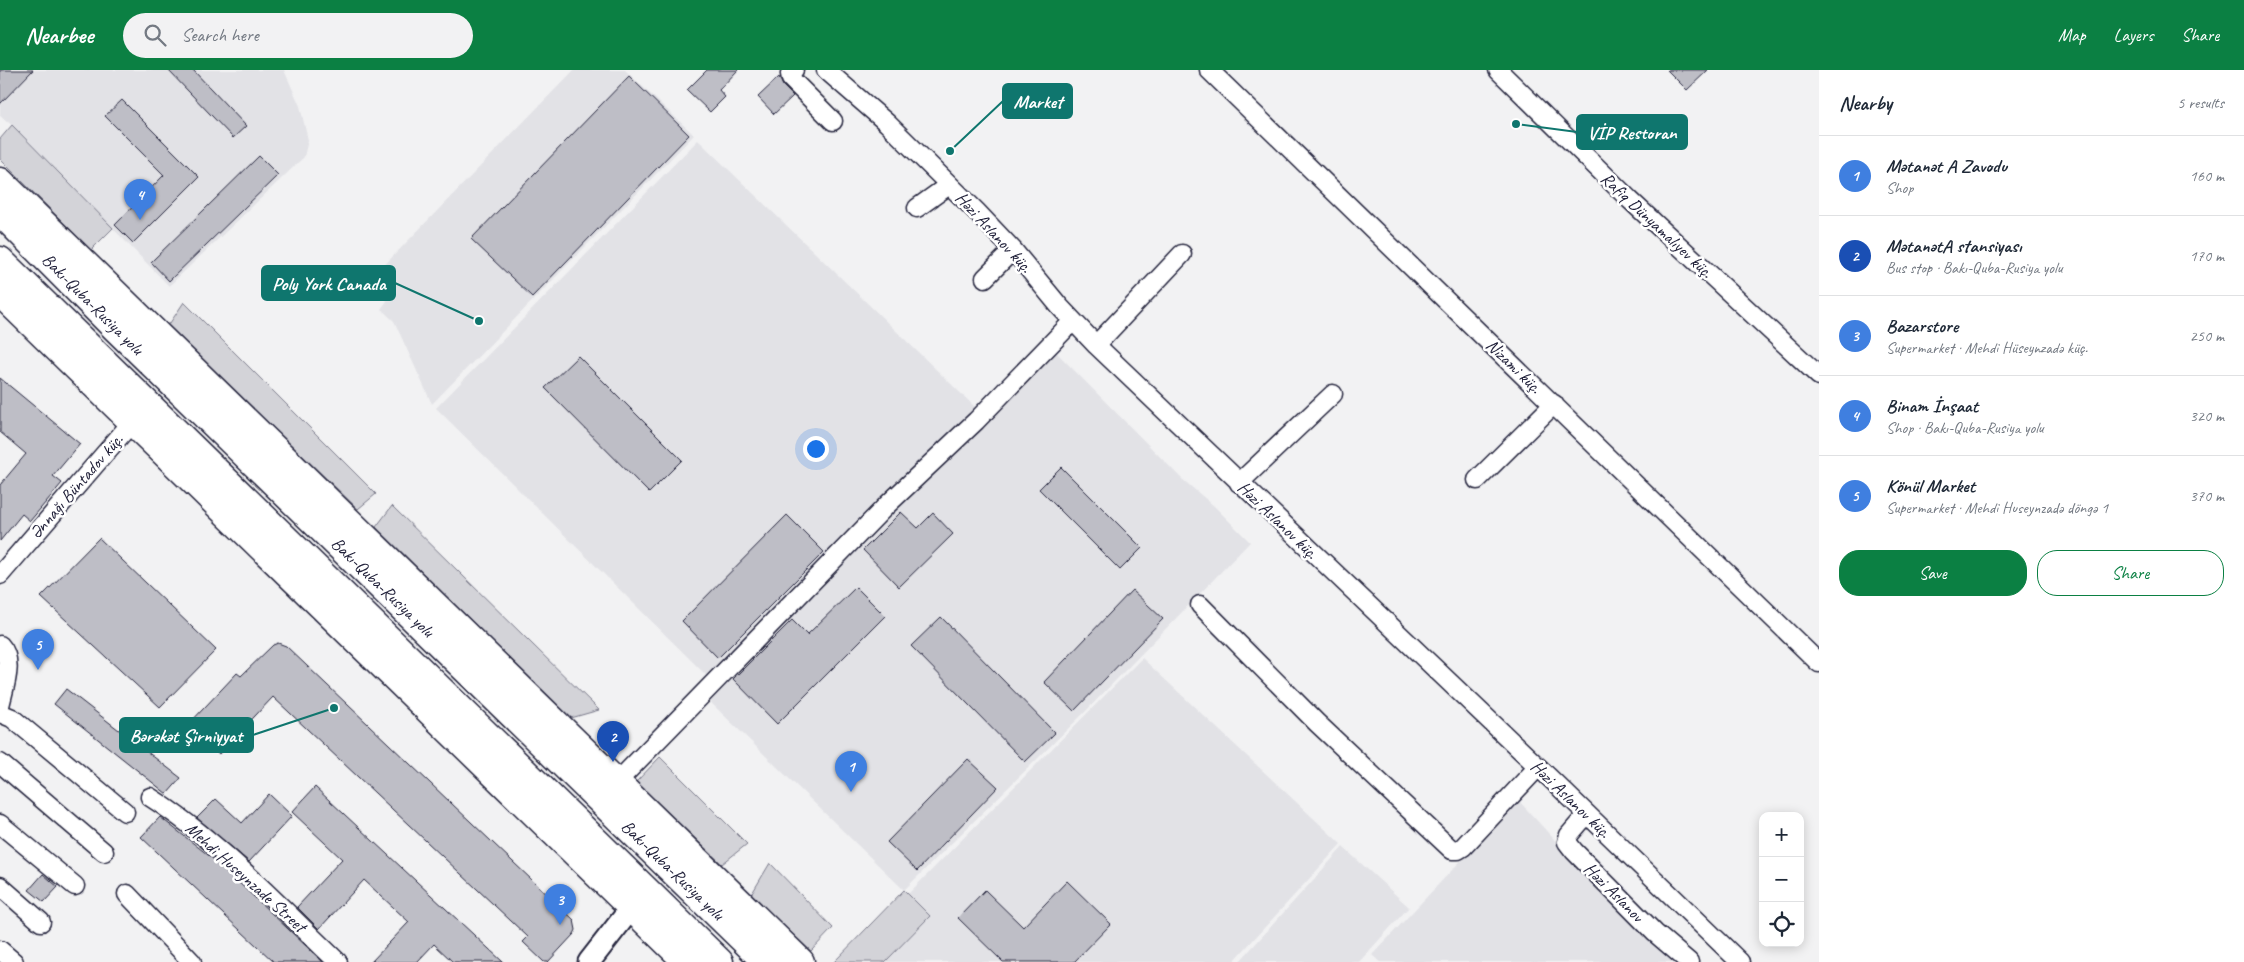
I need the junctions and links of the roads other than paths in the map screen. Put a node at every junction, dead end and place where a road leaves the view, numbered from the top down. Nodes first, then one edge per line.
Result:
1 (794, 70) edge
2 (826, 70) edge
3 (1210, 70) edge
4 (1498, 70) edge
5 (833, 121) dead end
6 (0, 182) edge
7 (949, 185) junction
8 (917, 208) dead end
9 (0, 211) edge
10 (1013, 250) junction
11 (1182, 254) dead end
12 (0, 261) edge
13 (984, 278) dead end
14 (0, 292) edge
15 (1073, 321) junction
16 (1096, 346) junction
17 (1819, 376) edge
18 (1333, 394) dead end
19 (1554, 404) junction
20 (133, 421) junction
21 (1477, 480) dead end
22 (1239, 483) junction
23 (0, 575) edge
24 (1200, 605) dead end
25 (0, 645) edge
26 (1819, 663) edge
27 (0, 706) edge
28 (0, 713) edge
29 (0, 763) edge
30 (1538, 767) junction
31 (617, 782) junction
32 (150, 796) dead end
33 (125, 812) dead end
34 (1587, 814) junction
35 (0, 824) edge
36 (104, 852) dead end
37 (0, 886) edge
38 (76, 886) dead end
39 (127, 894) dead end
40 (632, 907) junction
41 (41, 922) dead end
42 (0, 950) edge
43 (14, 962) edge
44 (192, 962) edge
45 (338, 962) edge
46 (589, 962) edge
47 (688, 962) edge
48 (719, 962) edge
49 (766, 962) edge
50 (800, 962) edge
51 (1689, 962) edge
52 (1740, 962) edge

1 - 5 street
2 - 7 street, Həzi Aslanov küç.
3 - 19 street, Nizami küç.
4 - 17 street, Rafiq Dünyamalıyev küç.
6 - 31 highway
7 - 8 street
7 - 10 street, Həzi Aslanov küç.
9 - 49 highway, Bakı-Quba-Rusiya yolu
10 - 13 street
10 - 15 street, Həzi Aslanov küç.
11 - 16 street
12 - 48 highway, Bakı-Quba-Rusiya yolu
14 - 20 highway
15 - 16 street, Həzi Aslanov küç.
15 - 31 street
16 - 22 street, Həzi Aslanov küç.
18 - 22 street
19 - 21 street
19 - 26 street, Nizami küç.
20 - 23 street, Ənnağı Büntadov küç.
20 - 40 highway
22 - 30 street, Həzi Aslanov küç.
24 - 30 street
25 - 27 street
28 - 33 street
29 - 36 street
30 - 34 street, Həzi Aslanov küç.
31 - 50 highway
32 - 45 street, Mehdi Huseynzadе Street
34 - 51 street, Həzi Aslanov
34 - 52 street, Həzi Aslanov küç.
35 - 38 street
37 - 41 street
39 - 44 street
40 - 46 street
40 - 47 highway
42 - 43 street

